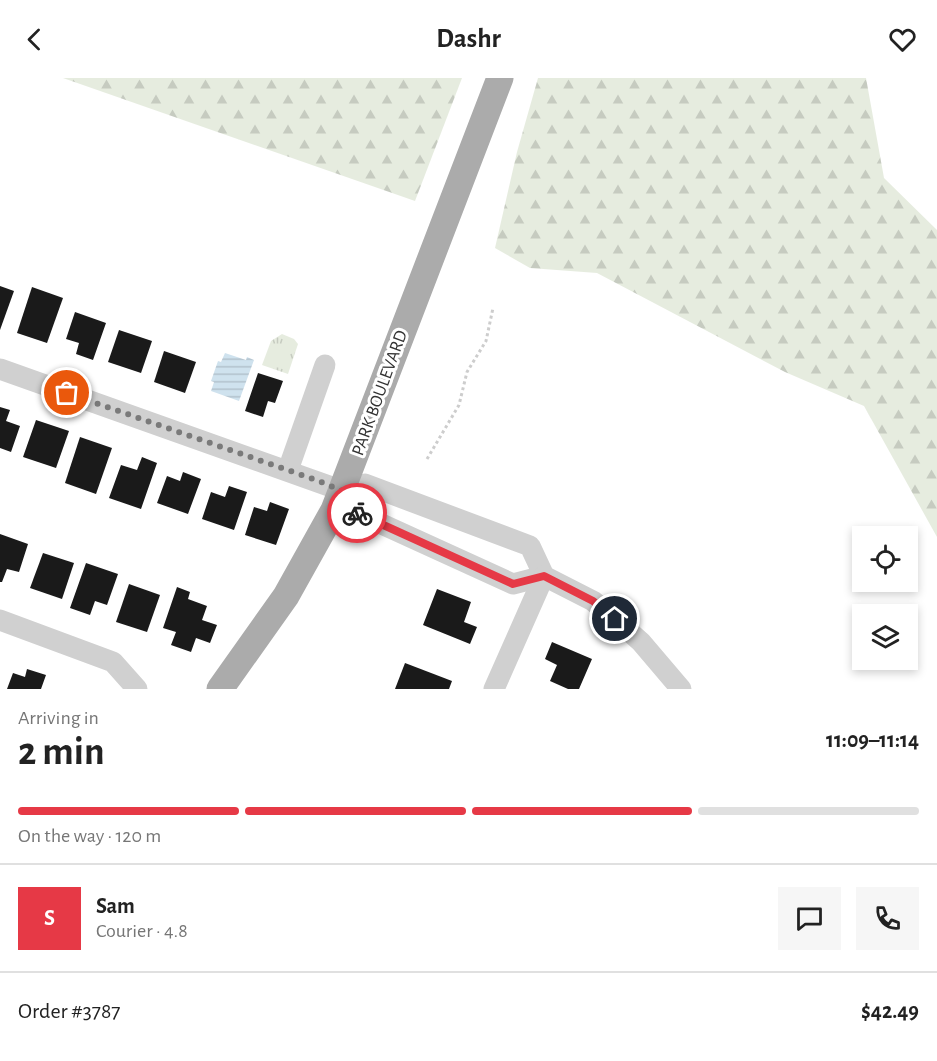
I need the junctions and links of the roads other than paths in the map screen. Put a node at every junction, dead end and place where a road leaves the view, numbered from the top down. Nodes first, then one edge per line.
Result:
1 (500, 78) edge
2 (325, 366) dead end
3 (0, 369) edge
4 (288, 470) junction
5 (343, 491) junction
6 (544, 576) junction
7 (0, 620) edge
8 (137, 689) edge
9 (220, 689) edge
10 (494, 689) edge
11 (681, 689) edge

1 - 5 main road, PARK BOULEVARD
2 - 4 street
3 - 4 street
4 - 5 street
5 - 6 street
5 - 6 street
5 - 9 main road, PARK BOULEVARD
6 - 10 street
6 - 11 street
7 - 8 street

